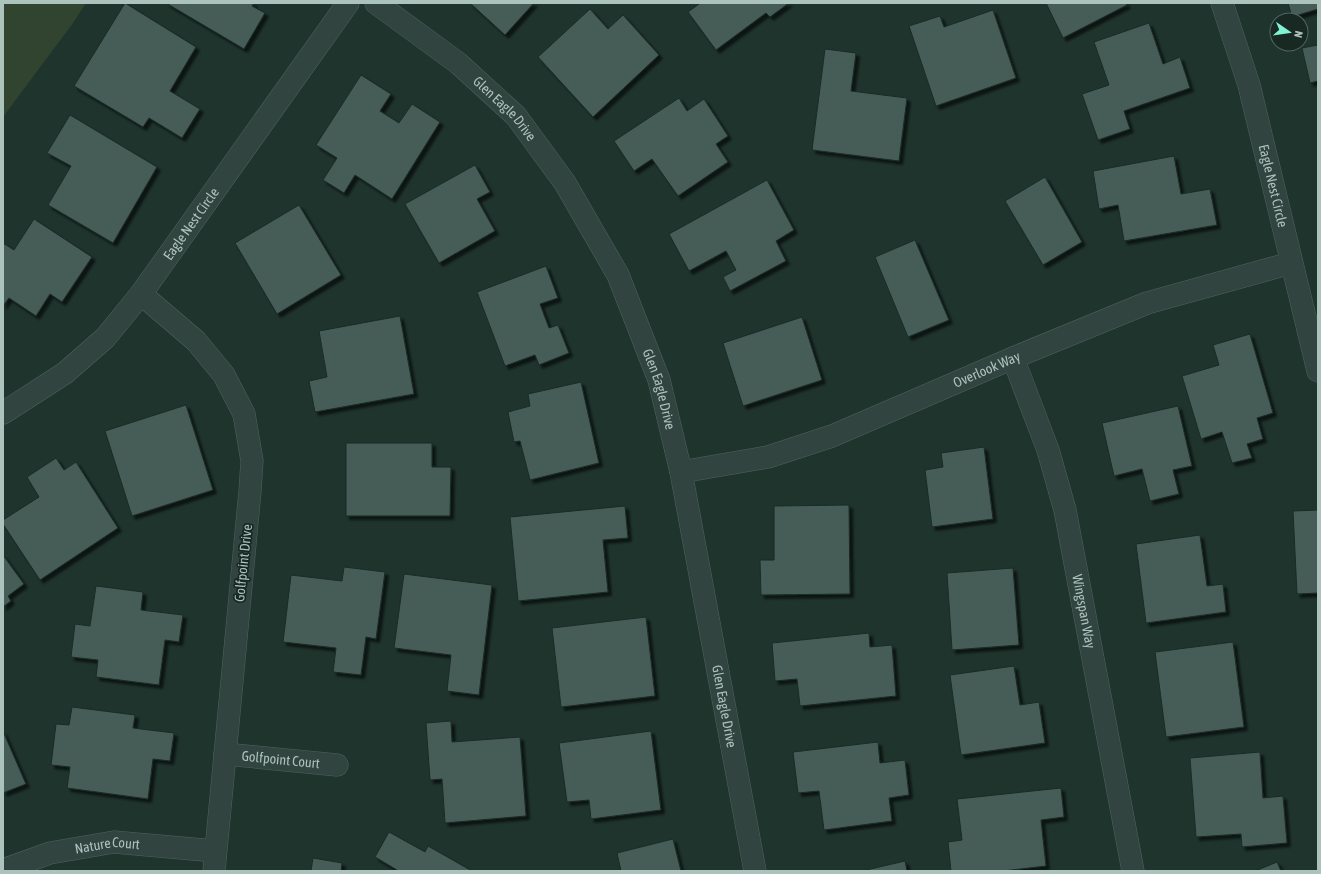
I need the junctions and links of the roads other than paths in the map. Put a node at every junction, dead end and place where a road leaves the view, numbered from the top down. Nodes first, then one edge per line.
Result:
1 (348, 3) edge
2 (376, 3) edge
3 (1222, 3) edge
4 (1291, 263) junction
5 (141, 294) junction
6 (1013, 358) junction
7 (1318, 372) edge
8 (3, 413) edge
9 (681, 472) junction
10 (225, 754) junction
11 (337, 765) dead end
12 (215, 861) edge
13 (3, 870) edge
14 (755, 871) edge
15 (1133, 871) edge

1 - 5 street, Eagle Nest Circle
2 - 9 street, Glen Eagle Drive
3 - 4 street, Eagle Nest Circle
4 - 6 street, Overlook Way
4 - 7 street, Eagle Nest Circle
5 - 8 street, Eagle Nest Circle
5 - 10 street, Golfpoint Drive
6 - 9 street, Overlook Way
6 - 15 street, Wingspan Way
9 - 14 street, Glen Eagle Drive
10 - 11 street, Golfpoint Court
10 - 12 street, Golfpoint Drive
12 - 13 street, Nature Court

